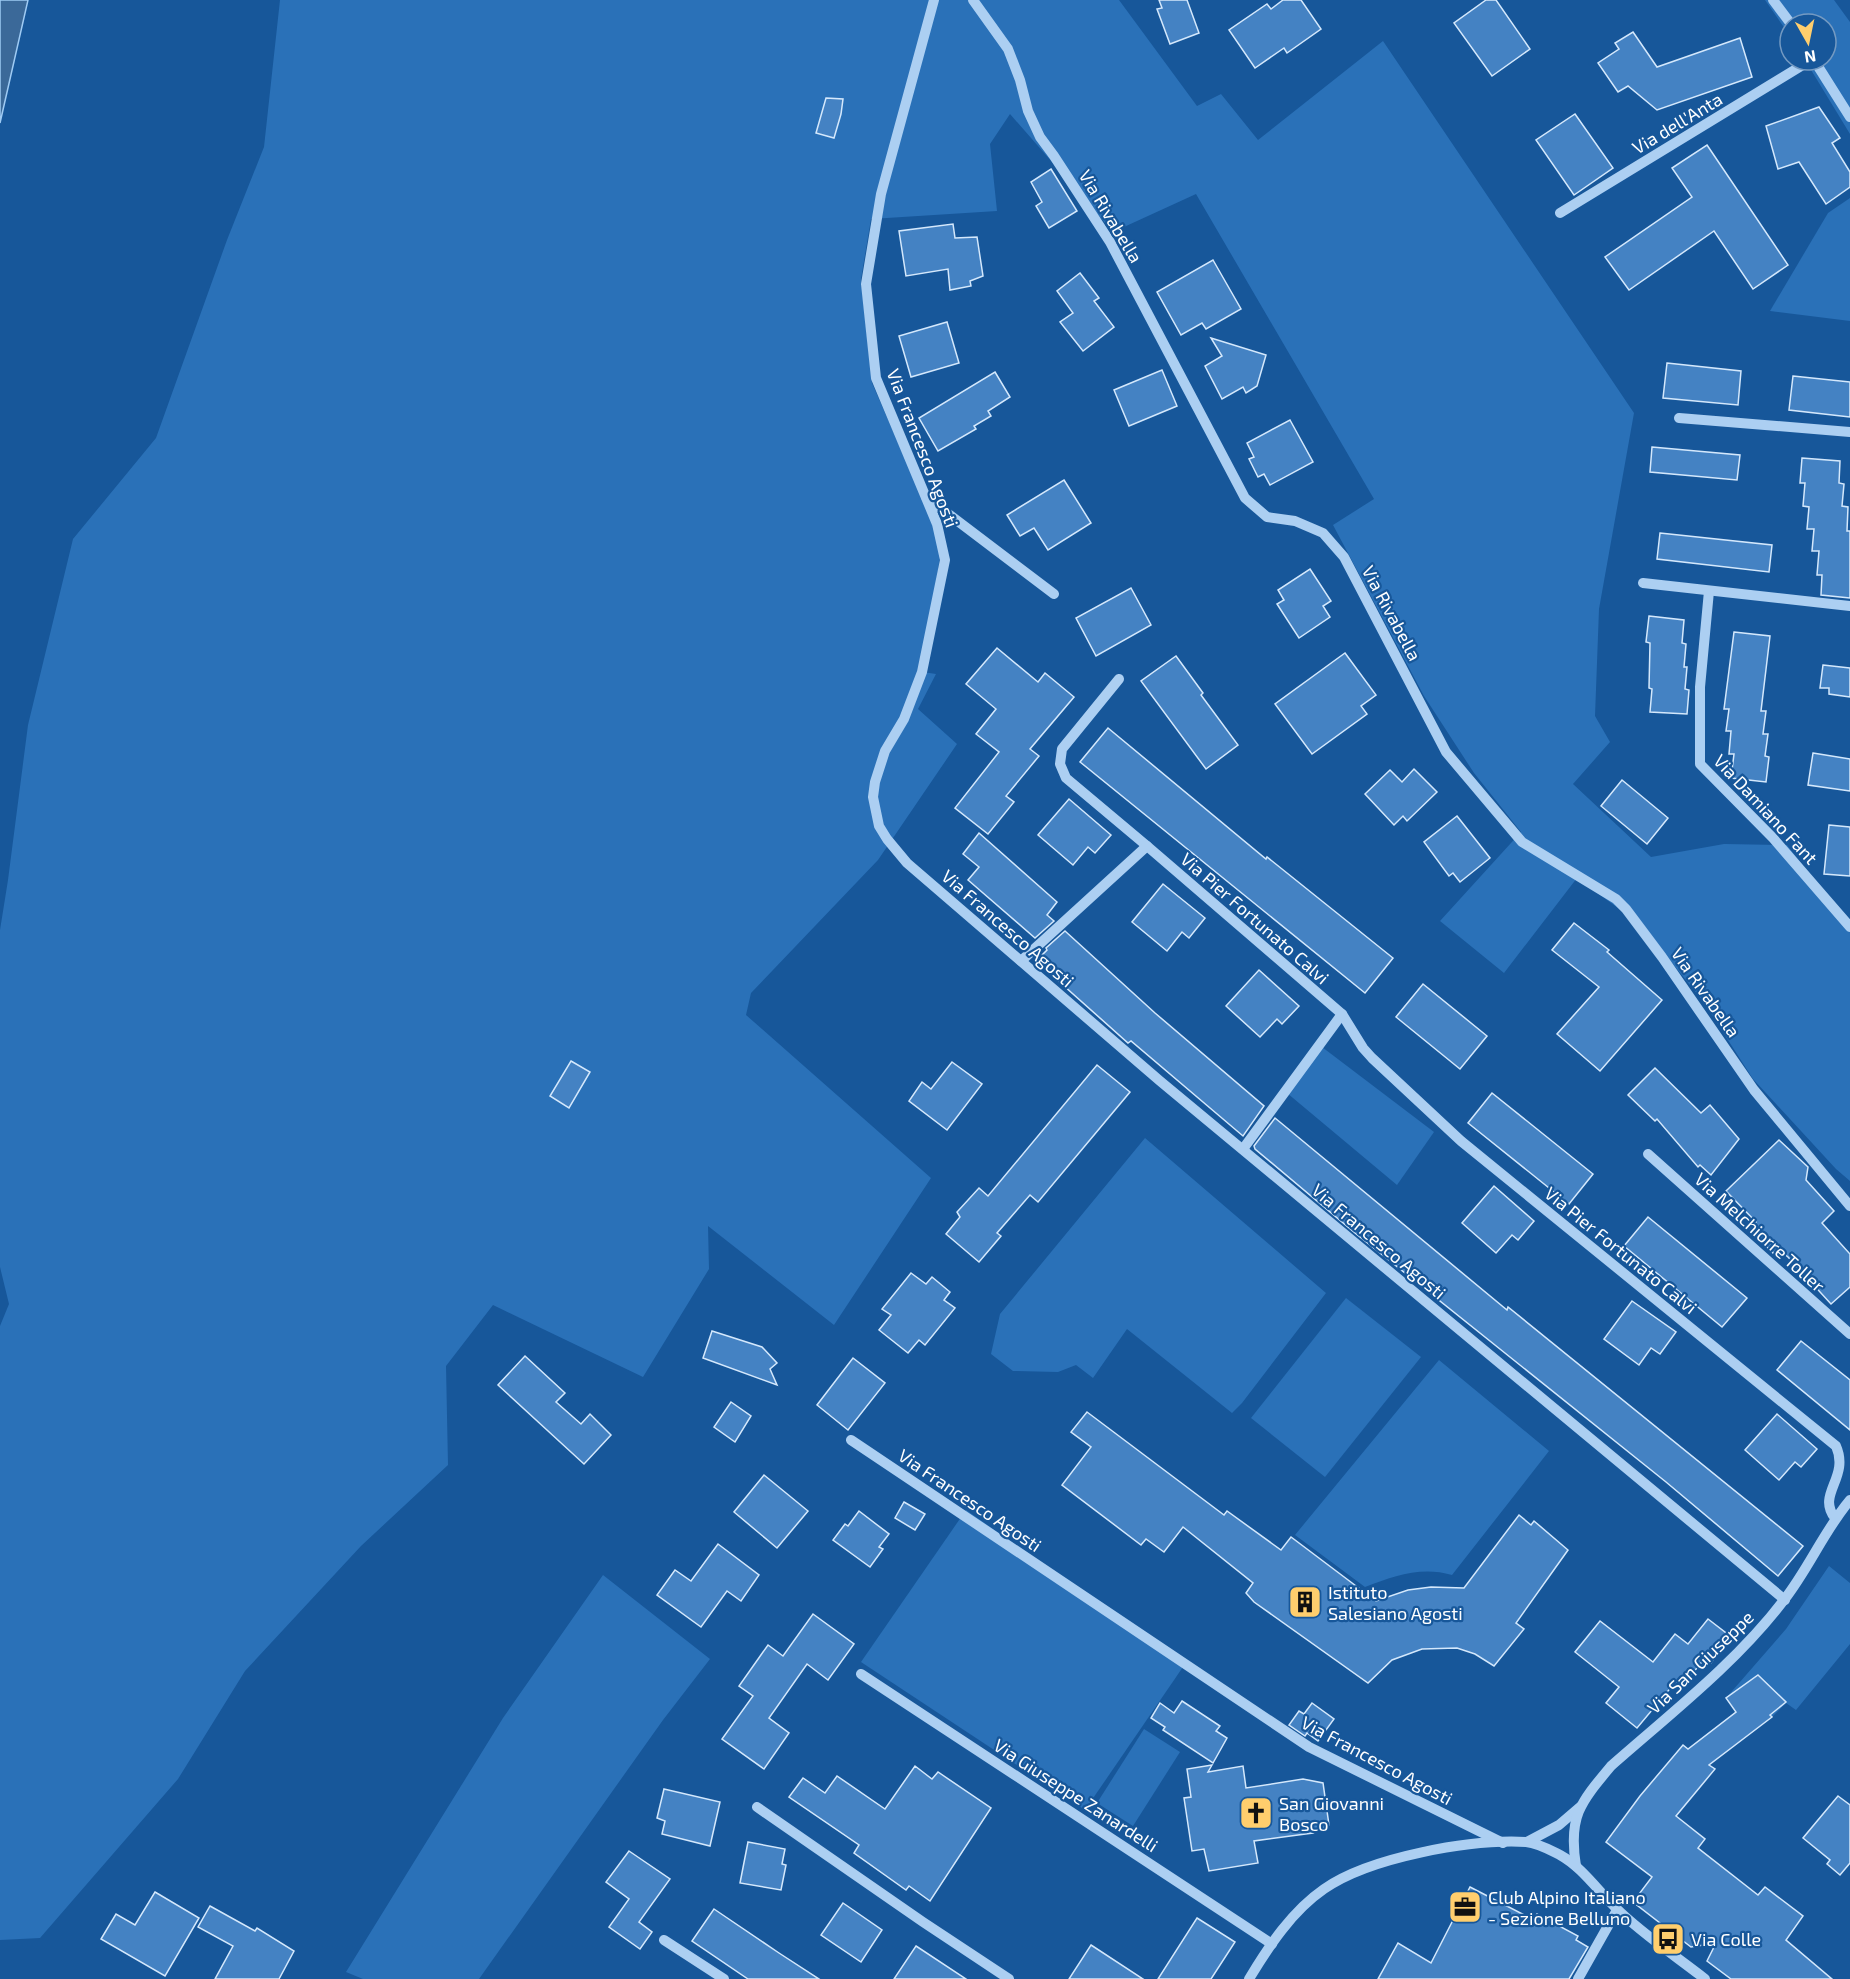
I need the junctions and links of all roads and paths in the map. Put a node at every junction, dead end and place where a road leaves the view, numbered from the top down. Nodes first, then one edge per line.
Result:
1 (934, 0) edge
2 (973, 0) edge
3 (1793, 72) edge
4 (1821, 72) edge
5 (1850, 117) edge
6 (1560, 213) dead end
7 (1679, 418) dead end
8 (1850, 432) edge
9 (926, 497) junction
10 (1643, 583) dead end
11 (1709, 591) junction
12 (1054, 594) dead end
13 (1850, 606) edge
14 (1119, 679) dead end
15 (1147, 846) junction
16 (1850, 927) edge
17 (1021, 961) junction
18 (1342, 1014) junction
19 (1243, 1149) junction
20 (1648, 1154) dead end
21 (1850, 1206) edge
22 (1850, 1334) edge
23 (851, 1440) dead end
24 (1850, 1500) edge
25 (1834, 1518) junction
26 (1785, 1600) junction
27 (861, 1674) dead end
28 (756, 1807) dead end
29 (1580, 1807) junction
30 (1527, 1842) junction
31 (1503, 1843) junction
32 (1576, 1866) junction
33 (1617, 1910) junction
34 (664, 1940) dead end
35 (1272, 1944) junction
36 (724, 1979) edge
37 (1009, 1979) edge
38 (1250, 1979) edge
39 (1578, 1979) edge
40 (1705, 1979) edge

1 - 9 street, Via Francesco Agosti
2 - 21 street, Via Rivabella
3 - 6 street, Via dell'Anta
4 - 5 street, Via dell'Anta
7 - 8 street
9 - 12 street
9 - 17 street, Via Francesco Agosti
10 - 11 street
11 - 13 street
11 - 16 street, Via Damiano Fant
14 - 15 street, Via Pier Fortunato Calvi
15 - 17 street
15 - 18 street, Via Pier Fortunato Calvi
17 - 19 street, Via Francesco Agosti
18 - 19 street
18 - 25 street, Via Pier Fortunato Calvi
19 - 26 street, Via Francesco Agosti
20 - 22 street, Via Melchiorre Toller
23 - 31 street, Via Francesco Agosti
24 - 25 street, Via San Giuseppe
25 - 26 street, Via San Giuseppe
26 - 29 street, Via San Giuseppe
27 - 35 street, Via Giuseppe Zanardelli
28 - 37 street
29 - 30 street, Via San Giuseppe
29 - 32 street, Via San Giuseppe
30 - 31 street
30 - 32 street
31 - 35 street
32 - 33 street
33 - 39 street
33 - 40 street
34 - 36 street
35 - 38 street

